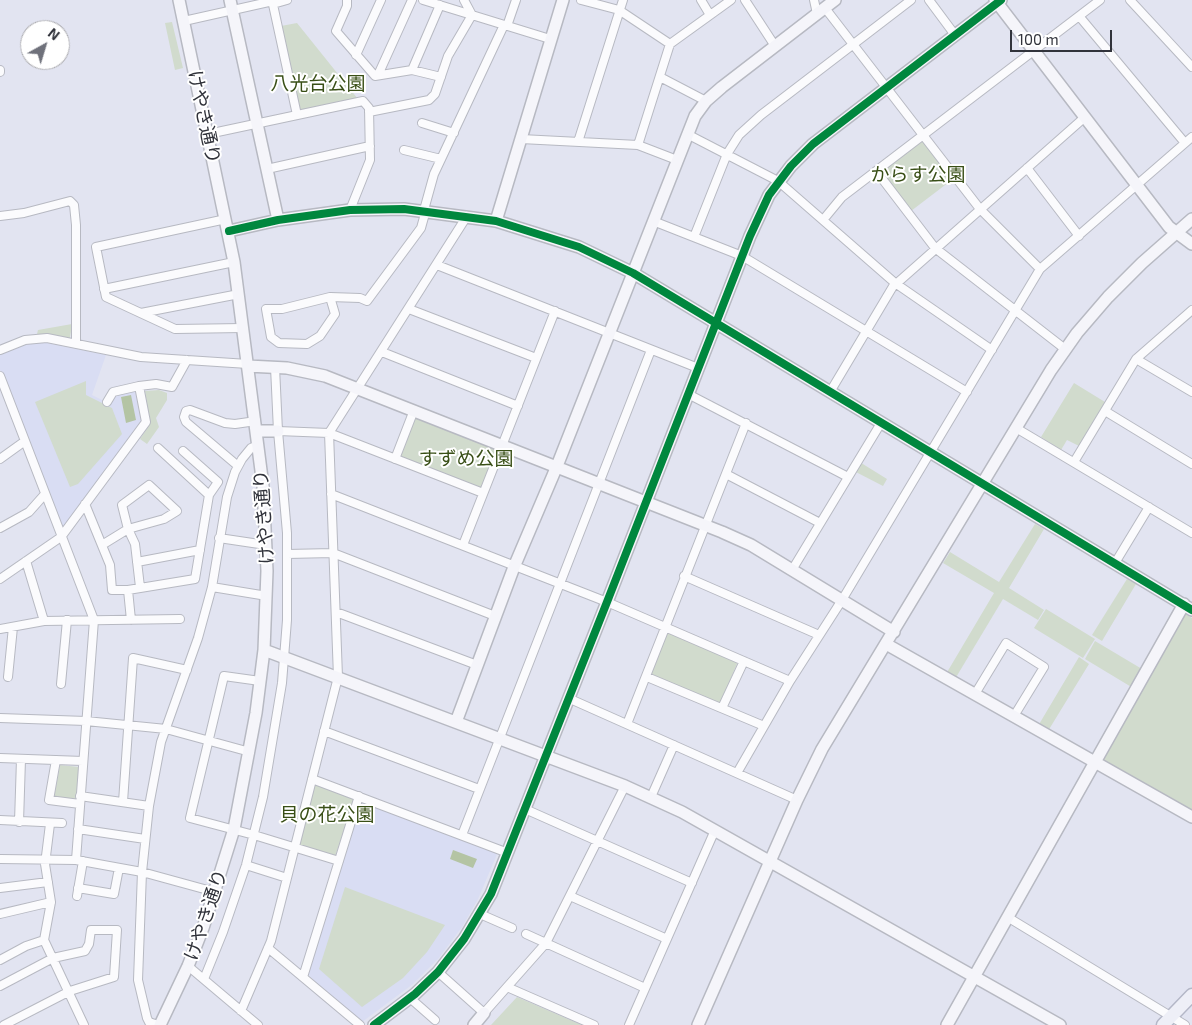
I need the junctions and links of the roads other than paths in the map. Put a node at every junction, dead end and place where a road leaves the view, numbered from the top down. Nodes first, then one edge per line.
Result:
1 (180, 0) edge
2 (287, 0) edge
3 (347, 0) edge
4 (381, 0) edge
5 (412, 0) edge
6 (464, 0) edge
7 (516, 0) edge
8 (563, 0) edge
9 (580, 0) edge
10 (623, 0) edge
11 (701, 0) edge
12 (731, 0) edge
13 (745, 0) edge
14 (814, 0) edge
15 (835, 0) edge
16 (911, 0) edge
17 (929, 0) edge
18 (1100, 0) edge
19 (1130, 0) edge
20 (429, 1) edge
21 (998, 1) edge
22 (273, 2) edge
23 (231, 5) edge
24 (440, 5) junction
25 (619, 10) junction
26 (821, 11) junction
27 (472, 15) junction
28 (710, 15) junction
29 (1079, 16) junction
30 (184, 21) junction
31 (506, 25) junction
32 (956, 34) junction
33 (550, 39) junction
34 (670, 44) junction
35 (854, 44) junction
36 (775, 46) junction
37 (1034, 50) junction
38 (356, 55) junction
39 (1192, 67) edge
40 (412, 70) junction
41 (378, 75) junction
42 (441, 77) junction
43 (660, 77) junction
44 (887, 88) junction
45 (706, 101) junction
46 (369, 112) junction
47 (297, 115) junction
48 (1085, 117) junction
49 (256, 123) junction
50 (422, 123) dead end
51 (454, 133) junction
52 (208, 134) junction
53 (687, 134) junction
54 (923, 136) junction
55 (1192, 137) edge
56 (521, 139) junction
57 (578, 142) junction
58 (1186, 143) junction
59 (638, 145) junction
60 (370, 146) junction
61 (404, 150) dead end
62 (727, 154) junction
63 (441, 158) junction
64 (677, 160) junction
65 (1027, 168) junction
66 (267, 169) junction
67 (877, 172) junction
68 (778, 182) junction
69 (1137, 185) junction
70 (350, 210) junction
71 (425, 210) junction
72 (980, 210) junction
73 (0, 216) edge
74 (467, 216) junction
75 (1192, 219) edge
76 (278, 220) junction
77 (823, 220) junction
78 (496, 221) junction
79 (653, 221) junction
80 (228, 225) junction
81 (1176, 234) junction
82 (1079, 236) junction
83 (694, 237) junction
84 (1192, 244) edge
85 (935, 248) junction
86 (742, 256) junction
87 (234, 262) junction
88 (437, 265) junction
89 (1040, 269) junction
90 (633, 273) junction
91 (895, 283) junction
92 (104, 289) junction
93 (239, 294) junction
94 (330, 297) junction
95 (409, 309) junction
96 (1192, 310) edge
97 (555, 311) junction
98 (1015, 312) junction
99 (140, 313) junction
100 (1184, 317) junction
101 (716, 322) junction
102 (1192, 322) edge
103 (242, 328) junction
104 (866, 331) junction
105 (609, 333) junction
106 (76, 344) junction
107 (1065, 349) junction
108 (0, 350) edge
109 (651, 350) junction
110 (992, 350) junction
111 (382, 352) junction
112 (536, 358) junction
113 (1136, 359) junction
114 (187, 360) junction
115 (248, 365) junction
116 (275, 367) junction
117 (698, 368) junction
118 (1, 381) edge
119 (139, 386) junction
120 (358, 388) junction
121 (830, 392) junction
122 (966, 392) junction
123 (1192, 392) edge
124 (688, 394) junction
125 (107, 402) dead end
126 (518, 406) junction
127 (414, 410) junction
128 (1105, 411) junction
129 (746, 423) junction
130 (881, 423) junction
131 (256, 426) junction
132 (1016, 428) junction
133 (278, 431) junction
134 (329, 434) junction
135 (25, 441) junction
136 (502, 444) junction
137 (258, 445) junction
138 (158, 448) dead end
139 (182, 451) dead end
140 (930, 452) junction
141 (0, 459) edge
142 (395, 459) junction
143 (1074, 462) junction
144 (1192, 464) edge
145 (238, 466) junction
146 (557, 466) junction
147 (726, 474) junction
148 (848, 477) junction
149 (600, 483) junction
150 (983, 484) junction
151 (483, 493) junction
152 (45, 494) junction
153 (331, 494) junction
154 (209, 495) junction
155 (646, 502) junction
156 (85, 504) junction
157 (1149, 507) junction
158 (820, 523) junction
159 (706, 526) junction
160 (0, 528) edge
161 (128, 529) junction
162 (1191, 531) edge
163 (61, 537) junction
164 (220, 538) junction
165 (102, 545) junction
166 (266, 545) junction
167 (463, 545) junction
168 (199, 553) junction
169 (333, 553) junction
170 (287, 554) junction
171 (216, 560) junction
172 (26, 561) junction
173 (137, 562) junction
174 (1115, 563) junction
175 (514, 567) junction
176 (792, 570) junction
177 (684, 576) junction
178 (0, 579) edge
179 (560, 583) junction
180 (140, 587) junction
181 (212, 587) junction
182 (128, 590) junction
183 (267, 596) junction
184 (842, 600) junction
185 (608, 602) junction
186 (1188, 607) edge
187 (336, 612) junction
188 (495, 616) junction
189 (180, 619) dead end
190 (67, 620) junction
191 (94, 620) junction
192 (131, 620) junction
193 (44, 621) junction
194 (13, 627) junction
195 (666, 628) junction
196 (0, 629) edge
197 (894, 632) junction
198 (819, 635) junction
199 (886, 644) junction
200 (264, 650) junction
201 (284, 657) junction
202 (744, 661) junction
203 (477, 665) junction
204 (187, 670) junction
205 (8, 677) dead end
206 (338, 677) junction
207 (647, 677) junction
208 (260, 681) junction
209 (790, 681) junction
210 (61, 684) dead end
211 (975, 694) junction
212 (568, 698) junction
213 (722, 708) junction
214 (1014, 716) junction
215 (0, 718) edge
216 (86, 721) junction
217 (456, 722) junction
218 (627, 724) junction
219 (128, 726) junction
220 (764, 726) junction
221 (166, 729) junction
222 (324, 731) junction
223 (499, 739) junction
224 (209, 740) junction
225 (674, 745) junction
226 (250, 752) junction
227 (545, 756) junction
228 (0, 758) edge
229 (21, 758) junction
230 (56, 760) junction
231 (83, 761) junction
232 (1095, 762) junction
233 (737, 773) junction
234 (312, 779) junction
235 (625, 786) junction
236 (479, 789) junction
237 (358, 796) junction
238 (651, 797) junction
239 (80, 800) junction
240 (797, 800) junction
241 (123, 802) junction
242 (149, 806) junction
243 (525, 809) junction
244 (1192, 817) edge
245 (0, 820) edge
246 (19, 822) junction
247 (62, 823) dead end
248 (50, 824) junction
249 (78, 829) junction
250 (234, 829) junction
251 (715, 830) junction
252 (254, 835) junction
253 (462, 835) junction
254 (145, 839) junction
255 (598, 841) junction
256 (295, 848) junction
257 (508, 853) junction
258 (0, 859) edge
259 (46, 859) junction
260 (80, 861) junction
261 (771, 861) junction
262 (338, 862) junction
263 (246, 864) junction
264 (119, 868) junction
265 (142, 872) junction
266 (287, 878) junction
267 (48, 882) junction
268 (692, 883) junction
269 (0, 888) edge
270 (215, 892) junction
271 (570, 896) junction
272 (51, 902) junction
273 (0, 914) edge
274 (480, 914) junction
275 (1008, 918) junction
276 (512, 928) dead end
277 (526, 934) dead end
278 (667, 939) junction
279 (44, 940) junction
280 (546, 943) junction
281 (268, 948) junction
282 (53, 958) junction
283 (0, 960) edge
284 (188, 966) junction
285 (438, 972) junction
286 (304, 977) junction
287 (974, 977) junction
288 (204, 979) junction
289 (0, 986) edge
290 (507, 987) junction
291 (646, 988) junction
292 (70, 991) junction
293 (1192, 995) edge
294 (410, 998) junction
295 (241, 1011) junction
296 (484, 1013) junction
297 (0, 1019) edge
298 (435, 1020) dead end
299 (1167, 1021) edge
300 (4, 1025) edge
301 (84, 1025) edge
302 (159, 1025) edge
303 (258, 1025) edge
304 (360, 1025) edge
305 (374, 1025) edge
306 (474, 1025) edge
307 (594, 1025) edge
308 (629, 1025) edge
309 (698, 1025) edge
310 (947, 1025) edge
311 (1060, 1025) edge
312 (1186, 1025) edge

1 - 30 street, けやき通り
2 - 22 street
3 - 38 street
4 - 38 street
5 - 41 street
6 - 27 street
7 - 31 street
8 - 33 street
9 - 25 street
10 - 25 street
11 - 28 street
12 - 28 street
13 - 36 street
14 - 26 street
15 - 26 street
16 - 35 street
17 - 32 street
18 - 29 street
19 - 39 street
20 - 24 street
21 - 32 street
21 - 37 street
22 - 23 street
22 - 47 street
23 - 30 street
23 - 49 street
24 - 27 street
24 - 40 street
25 - 34 street
25 - 57 street
26 - 35 street
26 - 36 street
27 - 31 street
27 - 42 street
28 - 34 street
29 - 37 street
29 - 58 street
30 - 52 street, けやき通り
31 - 33 street
31 - 51 street
32 - 44 street
33 - 56 street
34 - 43 street
35 - 44 street
35 - 62 street
36 - 45 street
37 - 48 street
37 - 54 street
38 - 41 street
40 - 41 street
40 - 42 street
42 - 46 street
43 - 45 street
43 - 59 street
44 - 54 street
44 - 68 street
45 - 53 street
46 - 47 street
46 - 60 street
47 - 49 street
48 - 65 street
48 - 69 street
49 - 52 street
49 - 66 street
50 - 51 street
51 - 63 street
52 - 80 street, けやき通り
53 - 62 street
53 - 64 street
54 - 67 street
54 - 72 street
55 - 58 street
56 - 57 street
56 - 78 street
57 - 59 street
58 - 69 street
59 - 64 street
60 - 66 street
60 - 70 street
61 - 63 street
62 - 68 street
62 - 83 street
63 - 71 street
64 - 79 street
65 - 72 street
65 - 82 street
66 - 76 street
67 - 77 street
67 - 85 street
68 - 77 street
68 - 86 street
69 - 81 street
69 - 82 street
70 - 71 street
70 - 76 street
71 - 74 street
71 - 94 street
72 - 85 street
72 - 89 street
73 - 106 street
74 - 78 street
74 - 88 street
75 - 81 street
76 - 80 street
77 - 91 street
78 - 90 street
79 - 83 street
79 - 90 street
80 - 87 street, けやき通り
80 - 92 street
81 - 84 street
81 - 107 street
82 - 89 street
83 - 86 street
85 - 91 street
85 - 98 street
86 - 101 street
86 - 104 street
87 - 92 street
87 - 93 street, けやき通り
88 - 95 street
88 - 97 street
89 - 98 street
90 - 101 street
90 - 105 street
91 - 104 street
91 - 110 street
92 - 99 street
93 - 99 street
93 - 103 street, けやき通り
94 - 94 street
95 - 111 street
95 - 112 street
96 - 100 street
97 - 105 street
97 - 112 street
98 - 107 street
98 - 110 street
99 - 103 street
100 - 102 street
100 - 113 street
101 - 117 street
101 - 121 street
103 - 115 street, けやき通り
104 - 121 street
104 - 122 street
105 - 109 street
105 - 146 street
106 - 108 street
106 - 114 street
107 - 132 street
109 - 117 street
109 - 149 street
110 - 122 street
111 - 120 street
111 - 126 street
112 - 126 street
113 - 123 street
113 - 128 street
114 - 115 street
114 - 119 street
115 - 116 street
115 - 131 street, けやき通り
116 - 120 street
116 - 133 street
117 - 124 street
118 - 135 street
119 - 125 street
119 - 156 street
120 - 127 street
120 - 134 street
121 - 130 street
122 - 140 street
124 - 129 street
124 - 155 street
126 - 136 street
127 - 136 street
127 - 142 street
128 - 143 street
128 - 144 street
129 - 147 street
129 - 148 street
130 - 140 street
130 - 148 street
131 - 133 street
131 - 137 street, けやき通り
131 - 145 street
132 - 143 street
132 - 150 street
133 - 134 street
133 - 170 street
134 - 142 street
134 - 153 street
135 - 141 street
135 - 152 street
136 - 146 street
136 - 151 street
137 - 145 street
137 - 166 street, けやき通り
138 - 154 street
139 - 154 street
140 - 150 street
140 - 184 street
142 - 151 street
143 - 157 street
145 - 164 street
146 - 149 street
146 - 175 street
147 - 158 street
147 - 159 street
148 - 158 street
149 - 155 street
149 - 179 street
150 - 174 street
150 - 197 street
151 - 167 street
152 - 160 street
152 - 163 street
153 - 167 street
153 - 169 street
154 - 168 street
155 - 159 street
155 - 185 street
156 - 163 street
156 - 165 street
157 - 162 street
157 - 174 street
158 - 176 street
159 - 176 street
159 - 177 street
161 - 161 street
161 - 165 street
161 - 173 street
163 - 172 street
163 - 191 street
164 - 166 street
164 - 171 street
165 - 182 street
166 - 183 street, けやき通り
167 - 175 street
168 - 171 street
168 - 173 street
168 - 180 street
169 - 170 street
169 - 187 street
169 - 188 street
170 - 201 street
171 - 181 street
172 - 178 street
172 - 193 street
173 - 180 street
174 - 186 street
175 - 179 street
175 - 188 street
176 - 184 street
177 - 195 street
177 - 198 street
179 - 185 street
179 - 223 street
180 - 182 street
181 - 183 street
181 - 204 street
182 - 192 street
183 - 200 street, けやき通り
184 - 197 street
184 - 198 street
185 - 195 street
185 - 212 street
186 - 232 street
187 - 203 street
187 - 206 street
188 - 203 street
189 - 192 street
190 - 191 street
190 - 193 street
190 - 210 street
191 - 192 street
191 - 216 street
193 - 194 street
194 - 196 street
194 - 205 street
195 - 202 street
195 - 207 street
197 - 199 street
198 - 209 street
199 - 211 street
199 - 240 street
200 - 201 street
200 - 208 street, けやき通り
201 - 206 street
201 - 252 street
202 - 209 street
202 - 213 street
203 - 217 street
204 - 219 street
204 - 221 street
206 - 217 street
206 - 222 street
207 - 213 street
207 - 218 street
208 - 224 street
208 - 226 street, けやき通り
209 - 220 street
211 - 214 street
211 - 214 street
212 - 218 street
212 - 227 street
213 - 220 street
214 - 232 street
215 - 216 street
216 - 219 street
216 - 231 street
217 - 223 street
218 - 225 street
219 - 221 street
219 - 241 street
220 - 233 street
221 - 224 street
221 - 242 street
222 - 234 street
222 - 236 street
223 - 227 street
223 - 236 street
224 - 226 street
224 - 250 street
225 - 233 street
225 - 238 street
226 - 250 street, けやき通り
227 - 235 street
227 - 243 street
228 - 229 street
229 - 230 street
229 - 246 street
230 - 231 street
230 - 239 street
231 - 239 street
232 - 244 street
232 - 275 street
233 - 240 street
234 - 237 street
234 - 256 street
235 - 238 street
235 - 255 street
236 - 253 street
237 - 253 street
237 - 262 street
238 - 251 street
239 - 241 street
239 - 249 street
240 - 261 street
241 - 242 street
242 - 254 street
243 - 255 street
243 - 257 street
245 - 246 street
246 - 248 street
247 - 248 street
248 - 259 street
249 - 254 street
249 - 260 street
250 - 252 street
250 - 270 street, けやき通り
251 - 261 street
251 - 268 street
252 - 256 street
252 - 263 street
253 - 257 street
254 - 265 street
255 - 268 street
255 - 271 street
256 - 262 street
256 - 266 street
257 - 274 street
258 - 259 street
259 - 260 street
259 - 267 street
260 - 264 street
260 - 264 street
261 - 287 street
261 - 309 street
262 - 286 street
263 - 266 street
263 - 288 street
264 - 265 street
265 - 270 street
265 - 302 street
266 - 281 street
267 - 269 street
267 - 272 street
268 - 278 street
270 - 284 street, けやき通り
271 - 278 street
271 - 280 street
272 - 273 street
272 - 279 street
274 - 276 street
274 - 285 street
275 - 287 street
275 - 299 street
277 - 280 street
278 - 291 street
279 - 282 street
279 - 283 street
280 - 290 street
280 - 291 street
281 - 286 street
281 - 295 street
282 - 289 street
282 - 292 street
282 - 292 street
284 - 288 street
284 - 302 street, けやき通り
285 - 294 street
285 - 296 street
286 - 304 street
287 - 310 street
287 - 311 street
288 - 295 street
290 - 296 street
290 - 307 street
291 - 308 street
292 - 300 street
292 - 301 street
293 - 299 main road
294 - 298 street
294 - 305 street
295 - 303 street
296 - 306 street
297 - 300 street
299 - 312 street

